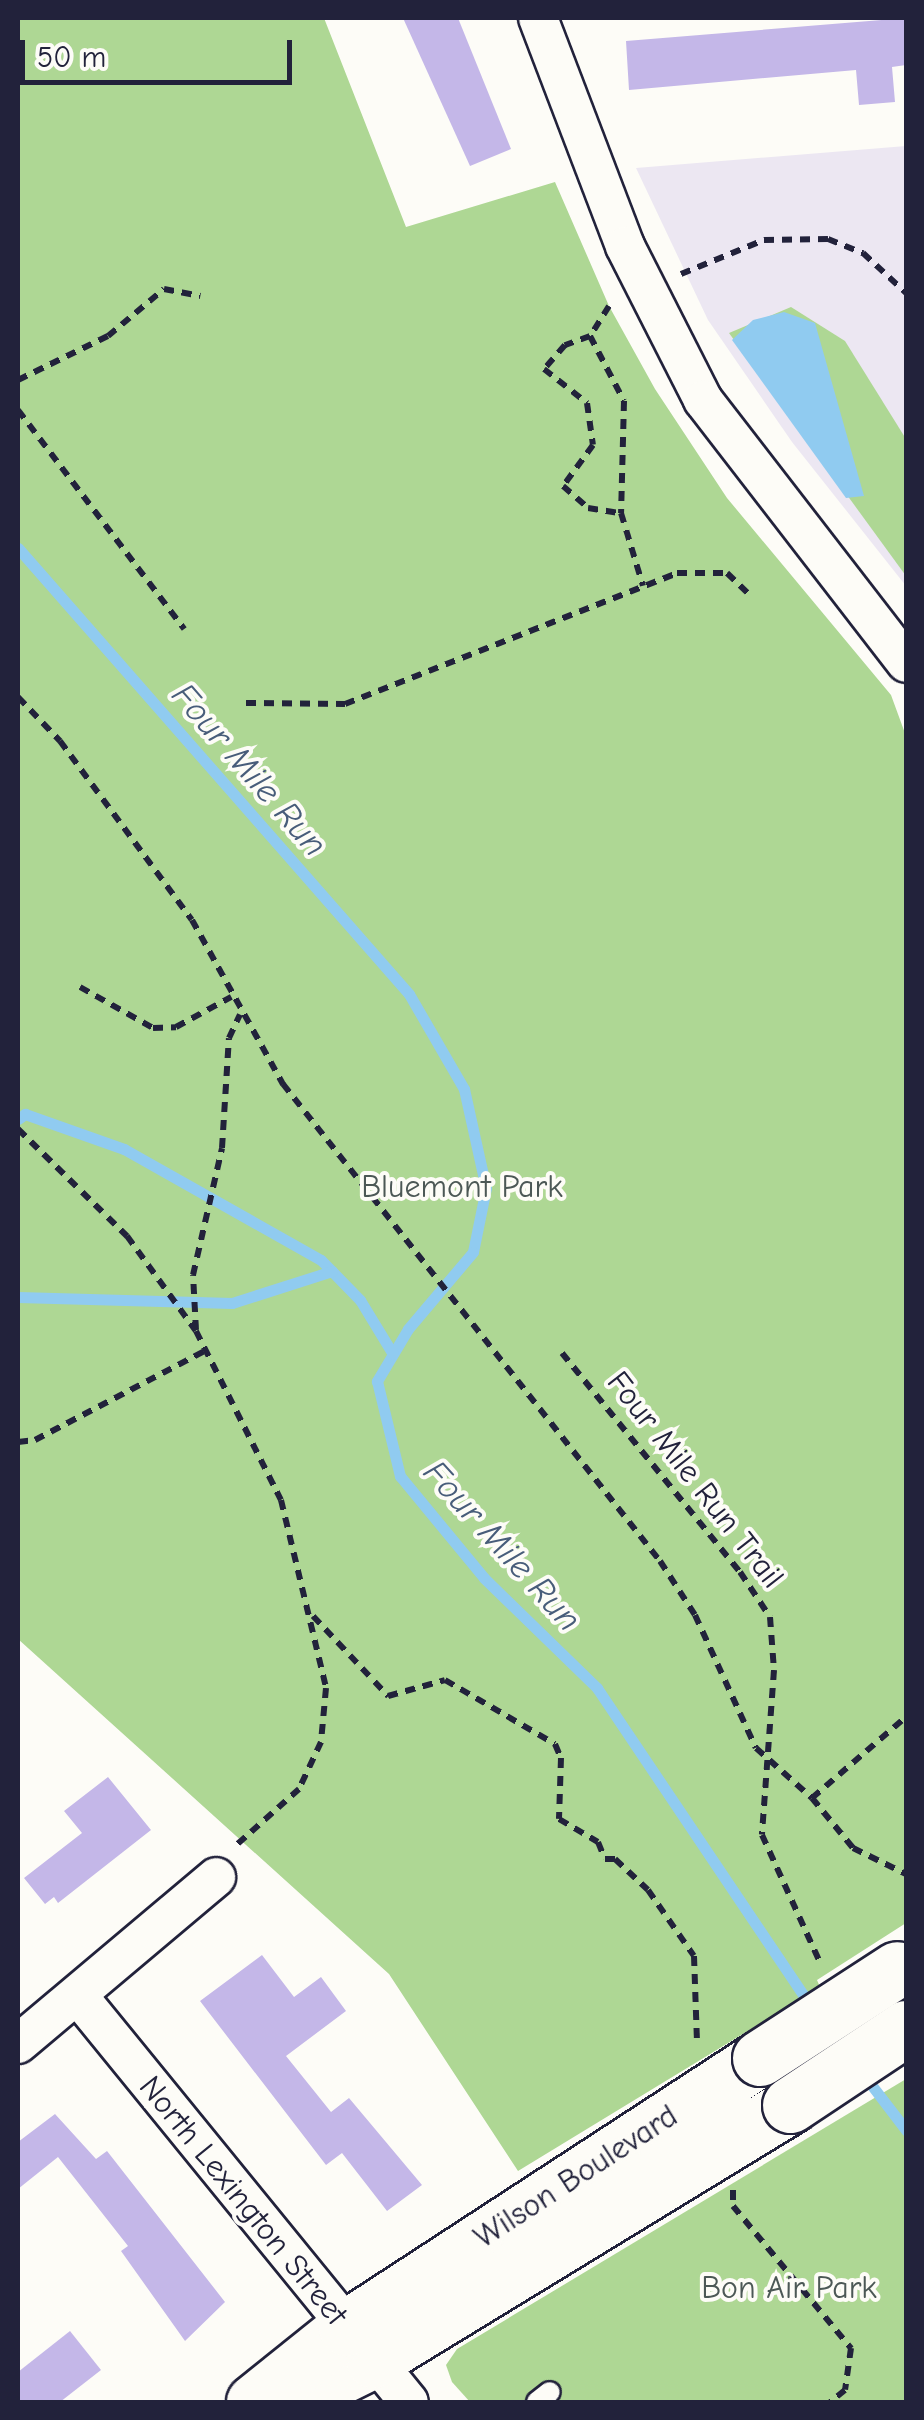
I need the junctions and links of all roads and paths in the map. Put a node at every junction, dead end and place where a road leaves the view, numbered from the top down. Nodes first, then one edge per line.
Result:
1 (538, 18) edge
2 (681, 274) dead end
3 (906, 292) edge
4 (200, 296) dead end
5 (609, 306) dead end
6 (590, 336) junction
7 (18, 380) edge
8 (18, 410) edge
9 (621, 513) junction
10 (643, 586) junction
11 (749, 594) dead end
12 (184, 629) dead end
13 (906, 663) edge
14 (18, 698) edge
15 (246, 703) dead end
16 (80, 987) dead end
17 (231, 998) junction
18 (240, 1014) junction
19 (18, 1129) edge
20 (196, 1331) junction
21 (208, 1350) junction
22 (562, 1353) dead end
23 (18, 1442) edge
24 (310, 1612) junction
25 (906, 1716) edge
26 (769, 1764) junction
27 (812, 1798) junction
28 (906, 1874) edge
29 (216, 1877) joint
30 (820, 1962) dead end
31 (902, 1966) edge
32 (80, 1997) junction
33 (906, 2028) edge
34 (18, 2044) edge
35 (699, 2060) dead end
36 (733, 2184) dead end
37 (360, 2344) junction
38 (254, 2402) edge
39 (286, 2402) edge
40 (409, 2402) edge
41 (830, 2402) edge

1 - 13 street
2 - 3 path
4 - 7 path
5 - 6 path
6 - 9 path
6 - 9 path
8 - 12 path
9 - 10 path
10 - 11 path
10 - 15 path
14 - 17 path
16 - 17 path
17 - 18 path
18 - 20 path
18 - 26 path
19 - 20 path
20 - 21 path
21 - 23 path
21 - 24 path
22 - 26 path, Four Mile Run Trail
24 - 29 path
24 - 35 path
25 - 27 path
26 - 27 path
26 - 30 path, Four Mile Run Trail
27 - 28 path
29 - 32 street
31 - 37 main road, Wilson Boulevard, bridge
32 - 34 street
32 - 37 street, North Lexington Street
33 - 37 main road, Wilson Boulevard, bridge
36 - 41 path
37 - 38 main road, Wilson Boulevard
37 - 39 main road, Wilson Boulevard
37 - 40 street, North Lexington Street

